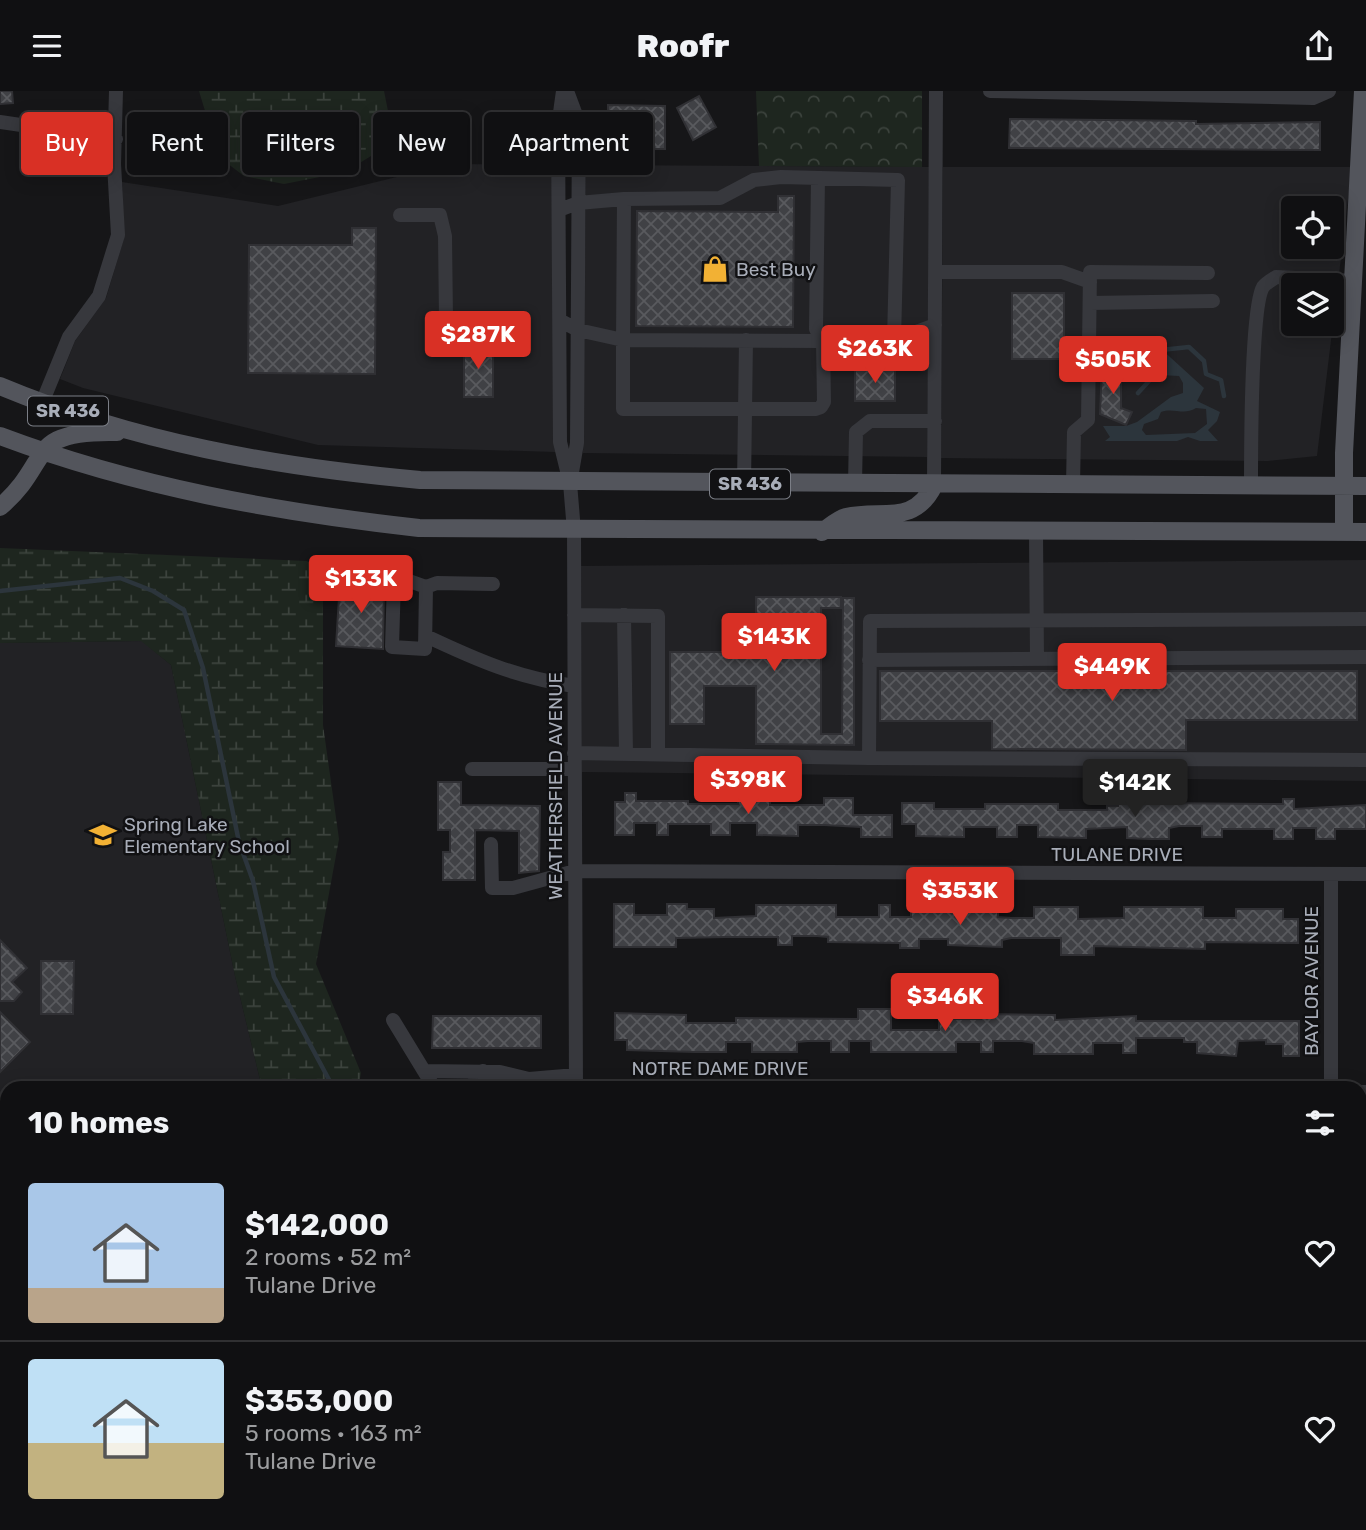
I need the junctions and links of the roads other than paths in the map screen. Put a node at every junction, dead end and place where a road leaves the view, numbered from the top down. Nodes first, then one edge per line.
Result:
1 (116, 91) edge
2 (565, 91) edge
3 (936, 91) edge
4 (990, 91) edge
5 (1329, 91) edge
6 (1363, 91) edge
7 (0, 122) edge
8 (116, 139) junction
9 (818, 178) junction
10 (624, 199) junction
11 (578, 203) junction
12 (559, 210) junction
13 (400, 215) dead end
14 (935, 272) junction
15 (1208, 273) dead end
16 (1353, 281) junction
17 (1090, 282) junction
18 (1213, 301) dead end
19 (1090, 303) junction
20 (446, 319) dead end
21 (561, 321) junction
22 (935, 325) junction
23 (578, 330) junction
24 (623, 340) junction
25 (746, 340) junction
26 (894, 340) junction
27 (823, 341) junction
28 (0, 386) edge
29 (42, 403) junction
30 (745, 409) junction
31 (934, 421) junction
32 (138, 433) junction
33 (0, 436) edge
34 (41, 451) junction
35 (570, 483) junction
36 (744, 484) junction
37 (855, 484) junction
38 (934, 485) junction
39 (1073, 485) junction
40 (1251, 485) junction
41 (1345, 486) junction
42 (1366, 486) edge
43 (0, 507) edge
44 (574, 531) junction
45 (822, 532) junction
46 (1036, 532) junction
47 (1344, 532) junction
48 (1366, 532) edge
49 (493, 584) dead end
50 (426, 587) junction
51 (574, 615) junction
52 (624, 615) junction
53 (1366, 619) edge
54 (1037, 620) junction
55 (426, 636) junction
56 (1366, 657) edge
57 (1037, 659) junction
58 (869, 660) junction
59 (574, 685) junction
60 (574, 753) junction
61 (626, 754) junction
62 (658, 754) junction
63 (869, 758) junction
64 (1366, 760) edge
65 (472, 769) dead end
66 (574, 769) junction
67 (491, 844) dead end
68 (575, 871) junction
69 (1331, 874) junction
70 (1366, 874) edge
71 (393, 1020) dead end
72 (424, 1071) junction
73 (483, 1071) junction
74 (519, 1078) junction
75 (430, 1081) edge
76 (475, 1081) edge
77 (524, 1081) edge
78 (553, 1081) edge
79 (576, 1081) edge
80 (1331, 1081) edge

1 - 8 street
2 - 11 street, WEATHERSFIELD AVENUE
2 - 12 street, WEATHERSFIELD AVENUE
3 - 14 street
4 - 5 street
6 - 16 main road
7 - 8 street
8 - 29 street
9 - 10 street
9 - 26 street
9 - 27 street
10 - 11 street
10 - 24 street
11 - 12 street
11 - 23 street, WEATHERSFIELD AVENUE
12 - 21 street, WEATHERSFIELD AVENUE
13 - 20 street
14 - 17 street
14 - 22 street
15 - 17 street
16 - 40 street
16 - 41 main road
17 - 19 street
18 - 19 street
19 - 39 street
21 - 23 street
21 - 35 street, WEATHERSFIELD AVENUE
22 - 26 street
22 - 31 street
23 - 24 street
23 - 35 street, WEATHERSFIELD AVENUE
24 - 25 street
24 - 30 street
25 - 27 street
25 - 30 street
26 - 27 street
27 - 30 street
28 - 29 main road, SR 436
29 - 32 main road, SR 436
30 - 36 street
31 - 37 street
31 - 38 street
32 - 34 main road
32 - 35 main road, SR 436
33 - 34 main road, SR 436
34 - 43 main road
34 - 44 main road, SR 436
35 - 36 main road, SR 436
35 - 44 street, WEATHERSFIELD AVENUE
36 - 37 main road, SR 436
37 - 38 main road, SR 436
38 - 39 main road, SR 436
38 - 45 main road
39 - 40 main road, SR 436
40 - 41 main road, SR 436
41 - 42 main road, SR 436
41 - 47 main road
44 - 45 main road, SR 436
44 - 51 street, WEATHERSFIELD AVENUE
45 - 46 main road, SR 436
46 - 47 main road, SR 436
46 - 54 street
47 - 48 main road, SR 436
49 - 50 street
50 - 55 street
50 - 55 street
51 - 52 street
51 - 59 street, WEATHERSFIELD AVENUE
52 - 61 street
52 - 62 street
53 - 54 street
54 - 57 street
54 - 58 street
55 - 59 street
56 - 57 street
57 - 58 street
58 - 63 street
59 - 60 street, WEATHERSFIELD AVENUE
60 - 61 street
60 - 66 street, WEATHERSFIELD AVENUE
61 - 62 street
62 - 63 street
63 - 64 street
65 - 66 street
66 - 68 street, WEATHERSFIELD AVENUE
67 - 68 street, TULANE DRIVE
68 - 69 street, TULANE DRIVE
68 - 79 street, WEATHERSFIELD AVENUE
69 - 70 street, TULANE DRIVE
69 - 80 street, BAYLOR AVENUE
71 - 72 street
72 - 73 street, NOTRE DAME DRIVE
72 - 75 street
73 - 74 street, NOTRE DAME DRIVE
73 - 76 street
74 - 77 street, NOTRE DAME DRIVE
74 - 78 street, NOTRE DAME DRIVE

